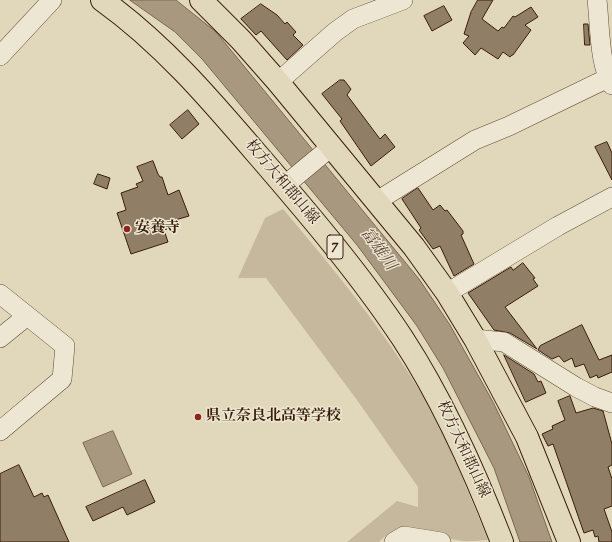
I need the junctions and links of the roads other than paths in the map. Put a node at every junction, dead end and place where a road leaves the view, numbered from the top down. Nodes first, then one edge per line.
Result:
1 (52, 0) edge
2 (102, 0) edge
3 (201, 0) edge
4 (403, 0) edge
5 (597, 0) edge
6 (607, 51) edge
7 (0, 56) edge
8 (610, 81) edge
9 (278, 82) junction
10 (331, 147) junction
11 (284, 186) junction
12 (612, 197) edge
13 (377, 201) junction
14 (446, 293) junction
15 (0, 294) edge
16 (27, 316) junction
17 (0, 338) edge
18 (475, 339) junction
19 (612, 403) edge
20 (0, 430) edge
21 (394, 542) edge
22 (435, 542) edge
23 (502, 542) edge
24 (569, 542) edge

1 - 7 street
2 - 11 main road, 枚方大和郡山線 / 7
3 - 9 main road
4 - 9 street
5 - 6 street
6 - 8 street
8 - 13 street
9 - 10 main road
10 - 11 street
10 - 13 main road
11 - 23 main road, 枚方大和郡山線 / 7
12 - 14 street
13 - 14 main road
14 - 18 main road
15 - 16 street
16 - 17 street
16 - 20 street
18 - 19 street
18 - 24 main road
21 - 22 street

